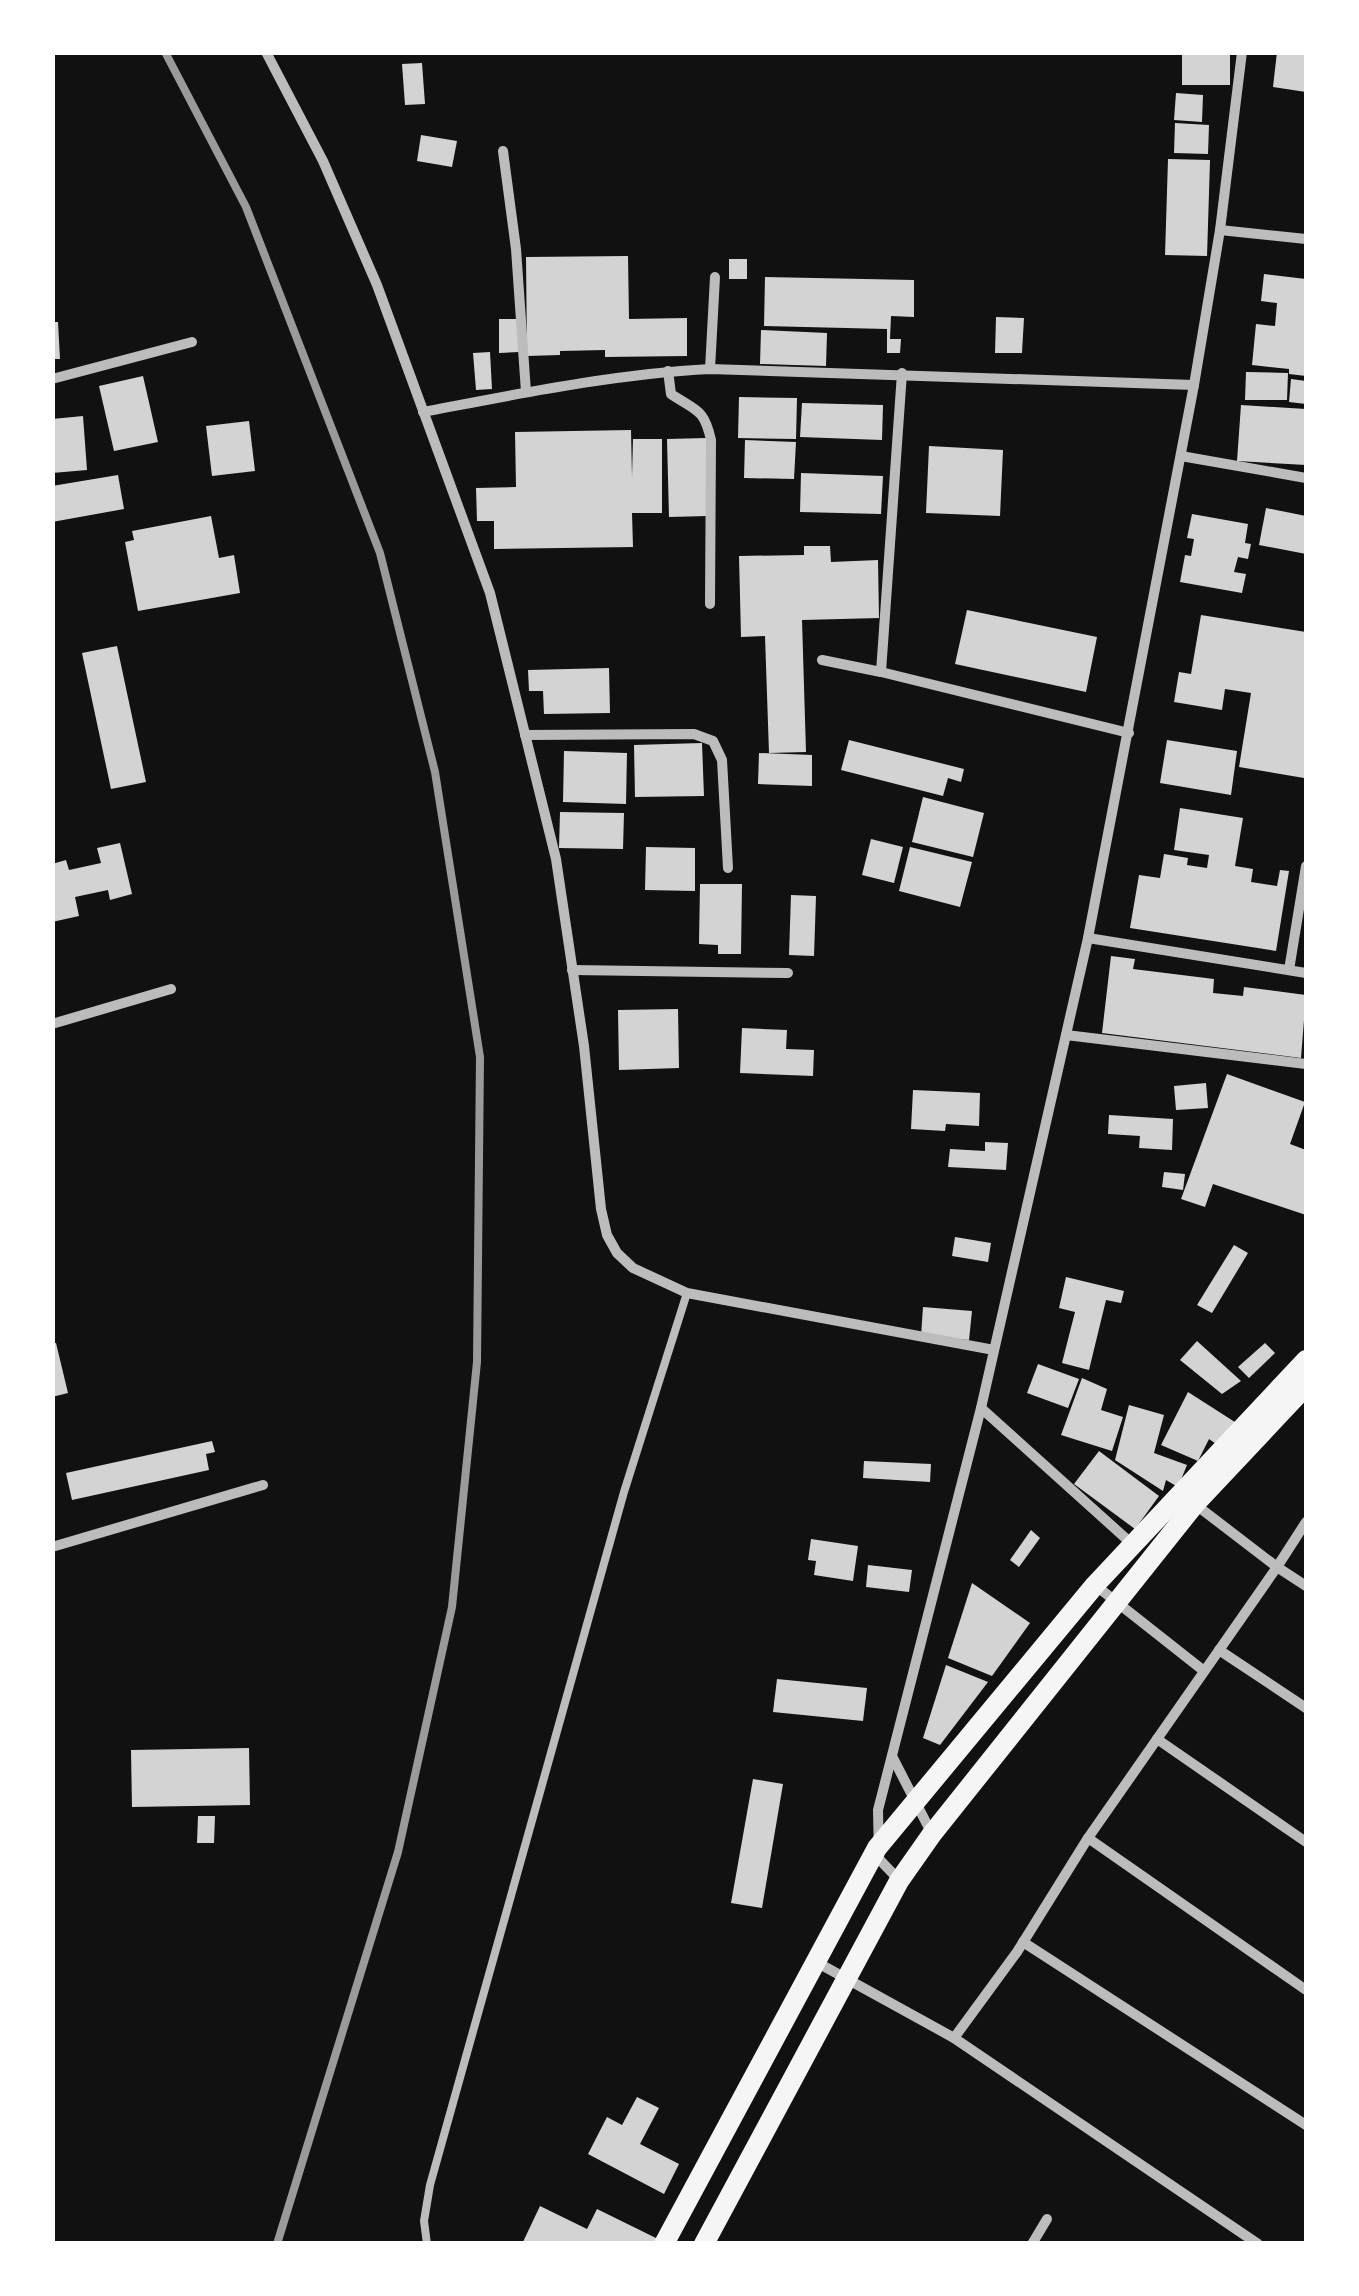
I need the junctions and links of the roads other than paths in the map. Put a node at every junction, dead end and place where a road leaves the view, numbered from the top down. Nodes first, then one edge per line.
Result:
1 (266, 52) edge
2 (1242, 52) edge
3 (503, 151) dead end
4 (1220, 230) junction
5 (1306, 240) edge
6 (715, 277) dead end
7 (192, 342) dead end
8 (710, 369) junction
9 (668, 371) junction
10 (902, 374) junction
11 (52, 380) edge
12 (1194, 385) junction
13 (526, 392) junction
14 (424, 412) junction
15 (1181, 456) junction
16 (1306, 478) edge
17 (710, 604) dead end
18 (822, 660) dead end
19 (881, 672) junction
20 (1130, 733) junction
21 (525, 735) junction
22 (1306, 866) edge
23 (728, 868) dead end
24 (1088, 938) junction
25 (572, 970) junction
26 (1288, 970) junction
27 (1306, 972) edge
28 (788, 973) dead end
29 (171, 989) dead end
30 (52, 1024) edge
31 (1066, 1035) junction
32 (1306, 1064) edge
33 (687, 1293) junction
34 (994, 1350) junction
35 (1306, 1360) edge
36 (1306, 1386) edge
37 (980, 1408) junction
38 (263, 1485) dead end
39 (1195, 1504) junction
40 (1306, 1522) edge
41 (1132, 1544) junction
42 (52, 1547) edge
43 (1277, 1566) junction
44 (1095, 1585) junction
45 (1306, 1586) edge
46 (1114, 1601) junction
47 (1219, 1650) junction
48 (1204, 1671) junction
49 (1306, 1708) edge
50 (1157, 1739) junction
51 (891, 1755) junction
52 (915, 1800) junction
53 (932, 1834) junction
54 (1088, 1838) junction
55 (1306, 1842) edge
56 (877, 1848) junction
57 (900, 1881) junction
58 (1023, 1942) junction
59 (818, 1963) junction
60 (847, 1977) junction
61 (1306, 1990) edge
62 (954, 2038) junction
63 (1306, 2125) edge
64 (1047, 2219) dead end
65 (427, 2244) edge
66 (664, 2244) edge
67 (704, 2244) edge
68 (1032, 2244) edge
69 (1258, 2244) edge

1 - 14 street
2 - 4 street
3 - 13 street
4 - 5 street
4 - 12 street
6 - 8 street
7 - 11 street
8 - 9 street
8 - 10 street
9 - 13 street
9 - 17 street
10 - 12 street
10 - 19 street
12 - 15 street
13 - 14 street
14 - 21 street
15 - 16 street
15 - 20 street
18 - 19 street
19 - 20 street
20 - 24 street
21 - 23 street
21 - 25 street
22 - 26 street
24 - 26 street
24 - 31 street
25 - 28 street
25 - 33 street
26 - 27 street
29 - 30 street
31 - 32 street
31 - 34 street
33 - 34 street
33 - 65 lane
34 - 37 street
35 - 41 main road
36 - 39 main road
37 - 41 street
37 - 51 street
38 - 42 street
39 - 43 street
39 - 46 main road
40 - 43 street
41 - 44 main road
43 - 45 street
43 - 47 street
44 - 46 street
44 - 52 main road
46 - 48 street
46 - 53 main road
47 - 48 street
47 - 49 street
48 - 50 street
50 - 54 street
50 - 55 street
51 - 52 street
51 - 56 street
52 - 53 street
52 - 56 main road
53 - 57 main road
54 - 58 street
54 - 61 street
56 - 57 street
56 - 59 main road
57 - 60 main road
58 - 62 street
58 - 63 street
59 - 60 street
59 - 66 main road
60 - 62 street
60 - 67 main road
62 - 69 street
64 - 68 street

